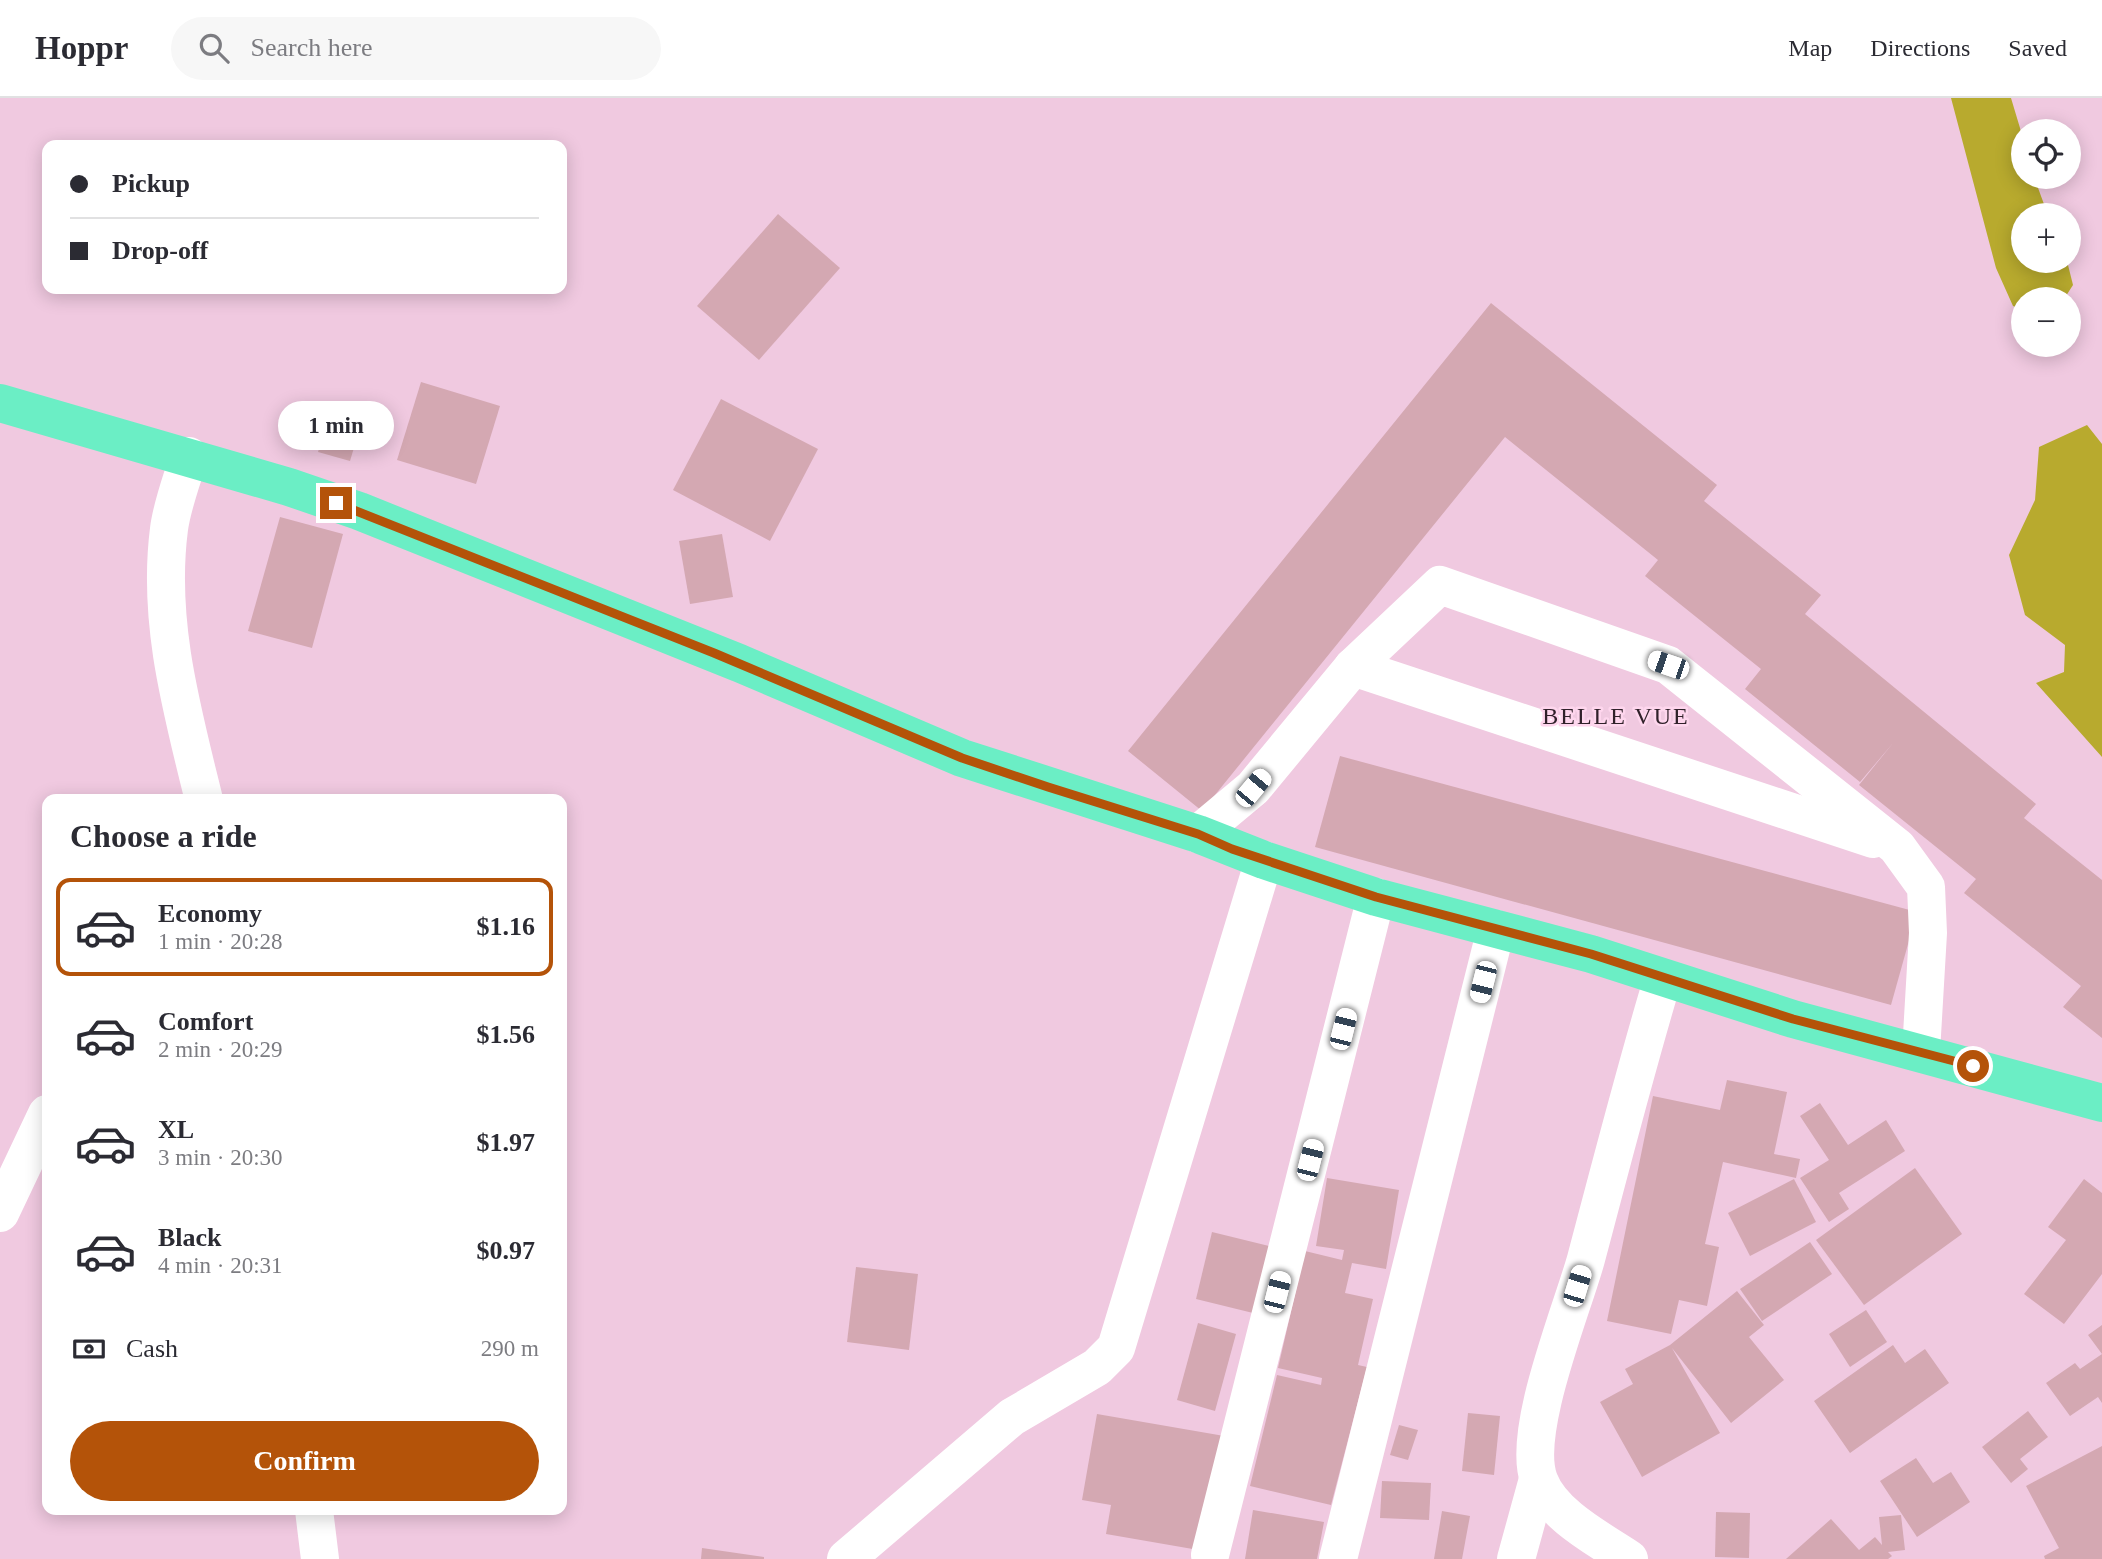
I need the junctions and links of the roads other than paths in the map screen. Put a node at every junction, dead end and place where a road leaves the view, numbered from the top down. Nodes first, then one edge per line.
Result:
1 (0, 403) edge
2 (189, 456) junction
3 (1353, 667) junction
4 (203, 794) edge
5 (1198, 834) junction
6 (1897, 847) junction
7 (1264, 860) junction
8 (1376, 897) junction
9 (1496, 929) junction
10 (1663, 978) junction
11 (1922, 1052) junction
12 (2102, 1103) edge
13 (42, 1125) edge
14 (0, 1213) edge
15 (1538, 1479) junction
16 (315, 1515) edge
17 (1210, 1555) dead end
18 (320, 1559) edge
19 (846, 1559) edge
20 (1338, 1559) edge
21 (1516, 1559) edge
22 (1629, 1559) edge

1 - 2 main road
2 - 4 street
2 - 5 main road
3 - 5 street
3 - 6 street
3 - 6 street
5 - 7 main road
6 - 11 street
7 - 8 main road
7 - 19 street
8 - 9 main road
8 - 17 street
9 - 10 main road
9 - 20 street
10 - 11 main road
10 - 15 street
11 - 12 main road
13 - 14 street
15 - 21 street
15 - 22 street
16 - 18 street

